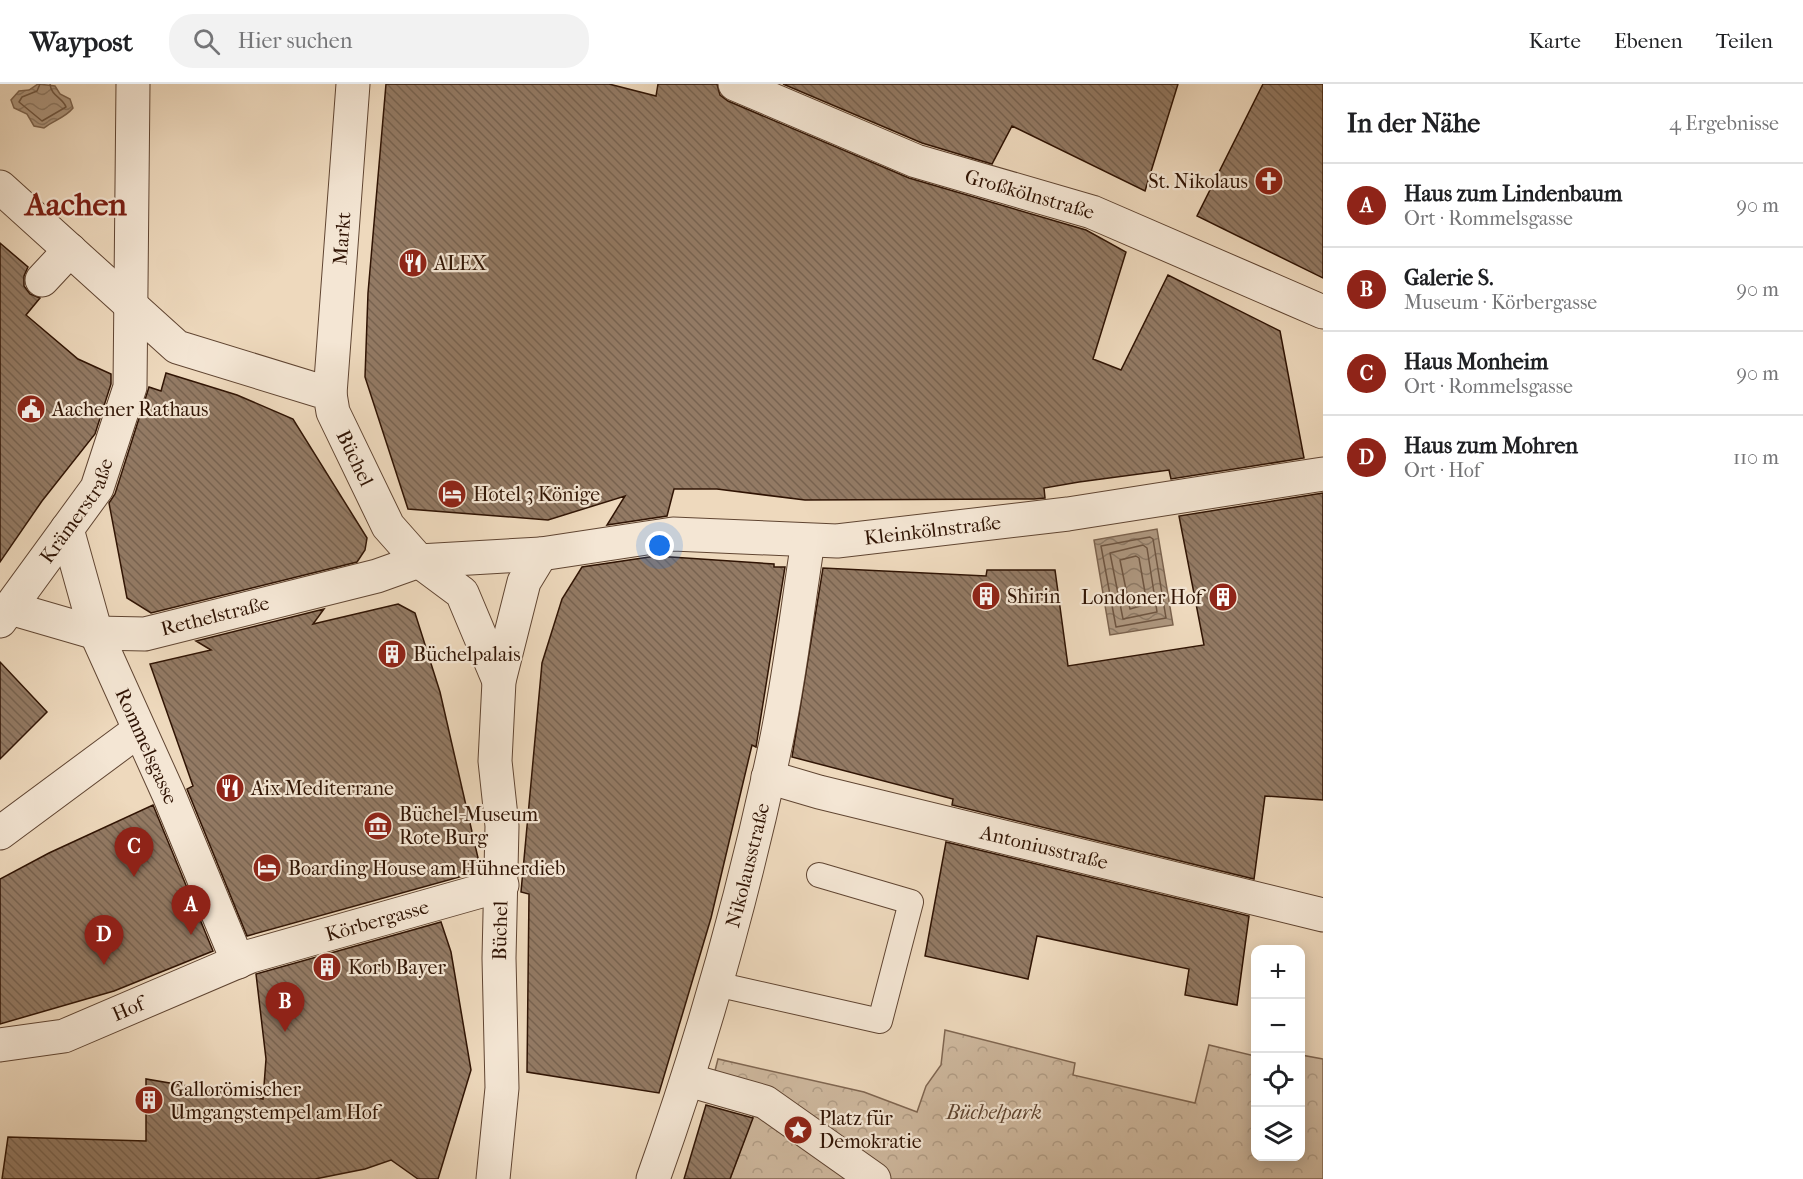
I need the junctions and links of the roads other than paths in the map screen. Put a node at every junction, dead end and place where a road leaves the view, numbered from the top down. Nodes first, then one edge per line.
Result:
1 (133, 84) edge
2 (353, 84) edge
3 (735, 84) edge
4 (0, 187) edge
5 (70, 250) junction
6 (42, 279) dead end
7 (132, 307) junction
8 (1323, 312) edge
9 (332, 403) junction
10 (1323, 474) edge
11 (67, 529) junction
12 (808, 541) junction
13 (541, 554) junction
14 (419, 561) junction
15 (5, 615) edge
16 (96, 633) junction
17 (499, 681) junction
18 (139, 730) junction
19 (768, 777) junction
20 (0, 833) edge
21 (819, 875) dead end
22 (502, 885) junction
23 (1323, 915) edge
24 (245, 959) junction
25 (716, 984) junction
26 (0, 1044) edge
27 (688, 1080) junction
28 (493, 1179) edge
29 (653, 1179) edge
30 (874, 1179) edge

1 - 7 street
2 - 9 street, Markt
3 - 8 street, Großkölnstraße
4 - 5 street
5 - 6 street
5 - 7 street
7 - 9 street
7 - 11 street, Krämerstraße
9 - 14 street, Büchel
10 - 12 street, Kleinkölnstraße
11 - 15 street, Krämerstraße
11 - 16 street, Rommelsgasse
12 - 13 street, Kleinkölnstraße
12 - 19 street, Nikolausstraße
13 - 14 street
13 - 17 street, Büchel
14 - 16 street, Rethelstraße
14 - 17 street, Büchel
15 - 16 street, Rethelstraße
16 - 18 street, Rommelsgasse
17 - 22 street, Büchel
18 - 20 street
18 - 24 street, Rommelsgasse
19 - 23 street, Antoniusstraße
19 - 25 street, Nikolausstraße
21 - 25 lane
22 - 24 street, Körbergasse
22 - 28 street, Büchel
24 - 26 street, Hof
25 - 27 street, Nikolausstraße
27 - 29 street, Nikolausstraße
27 - 30 street

